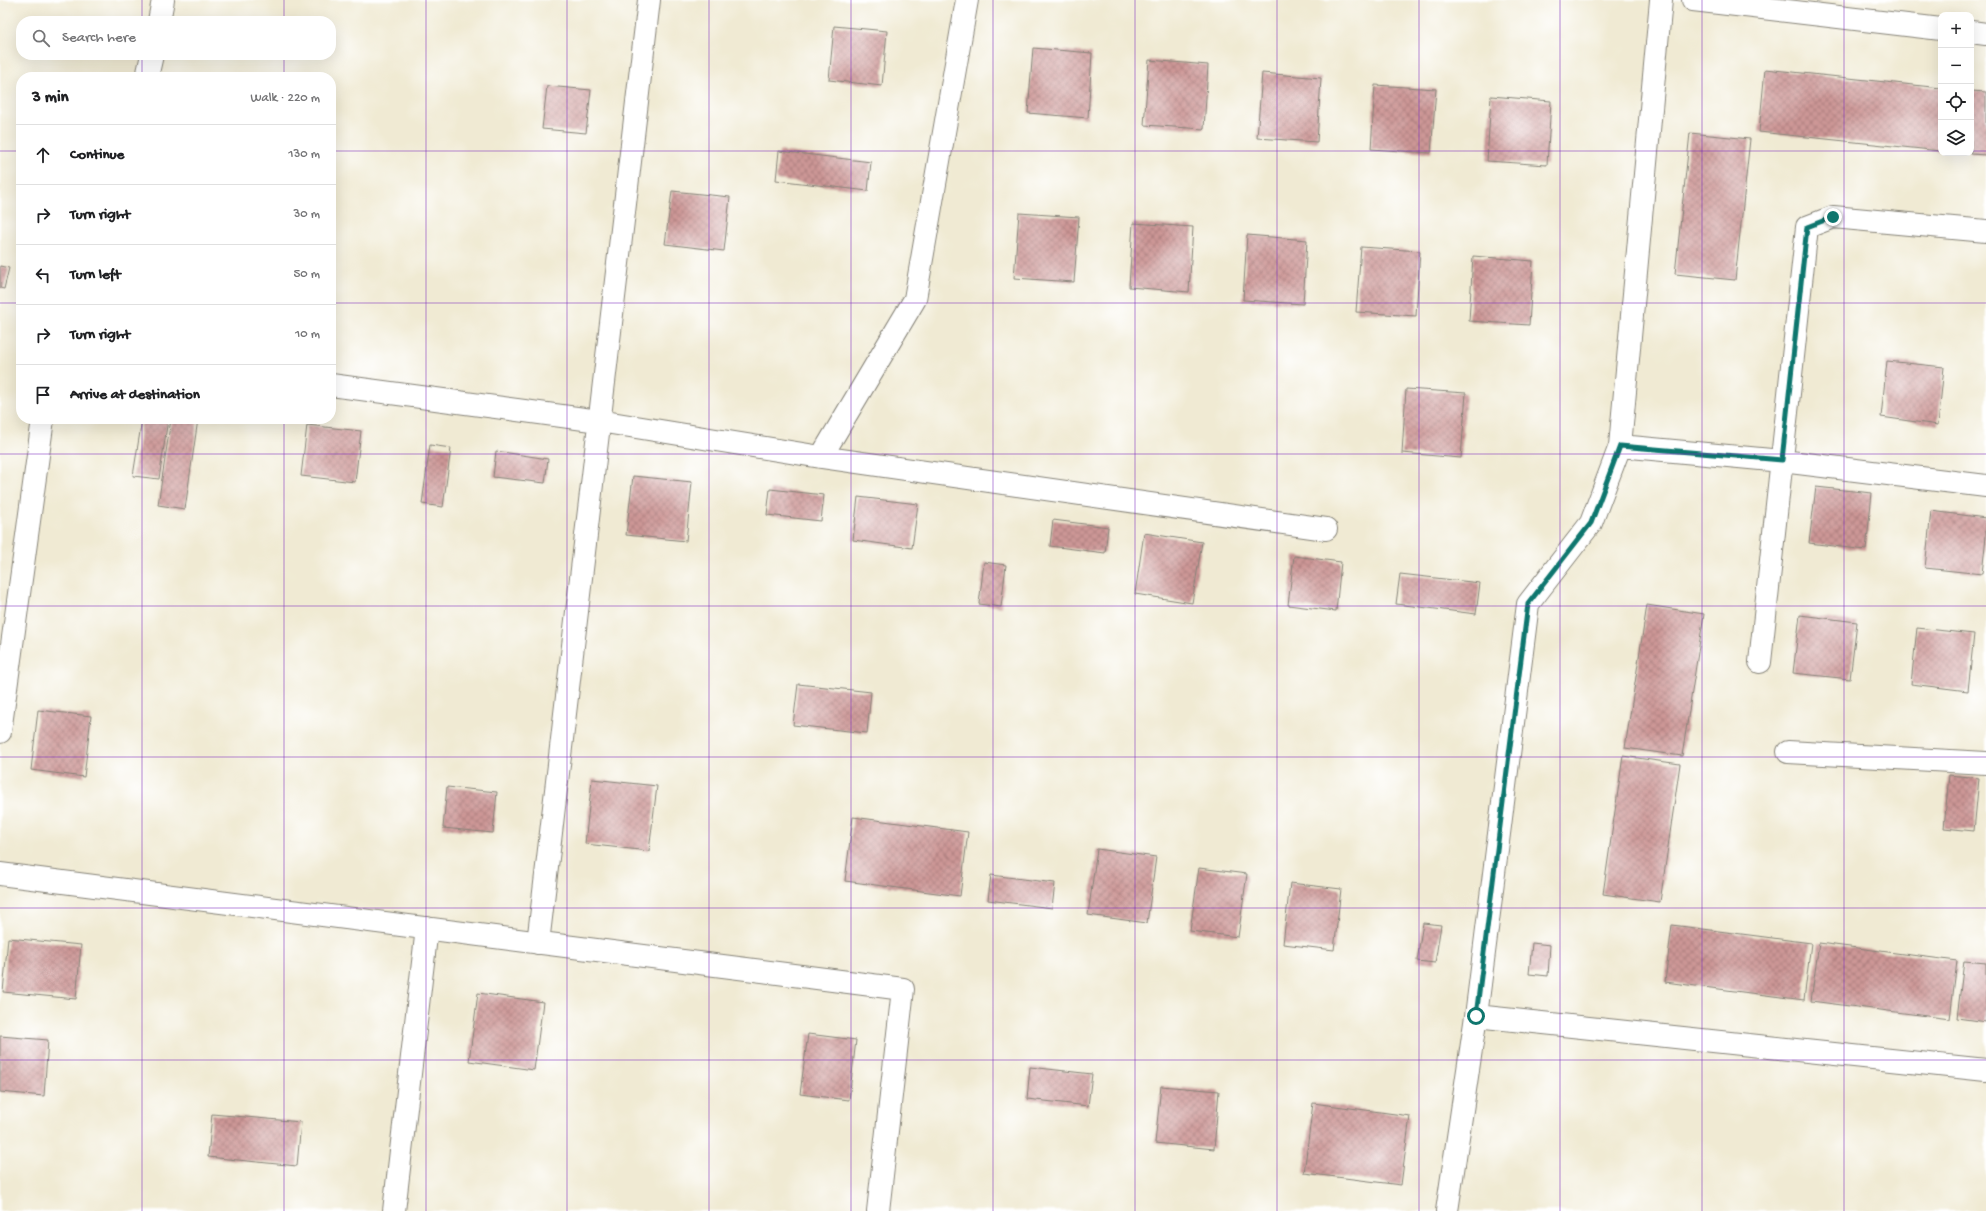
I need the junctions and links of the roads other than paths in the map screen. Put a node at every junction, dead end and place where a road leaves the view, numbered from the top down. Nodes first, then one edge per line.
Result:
1 (163, 0) edge
2 (649, 0) edge
3 (968, 0) edge
4 (1662, 0) edge
5 (1693, 0) edge
6 (160, 16) edge
7 (1938, 29) edge
8 (1974, 32) edge
9 (1986, 34) edge
10 (151, 60) edge
11 (148, 72) edge
12 (1986, 231) edge
13 (336, 386) edge
14 (600, 421) junction
15 (42, 424) edge
16 (1620, 446) junction
17 (821, 458) junction
18 (1782, 460) junction
19 (1986, 486) edge
20 (1326, 529) dead end
21 (1760, 662) dead end
22 (0, 732) edge
23 (1788, 752) dead end
24 (1986, 763) edge
25 (0, 874) edge
26 (427, 928) junction
27 (538, 943) junction
28 (1476, 1016) junction
29 (1986, 1070) edge
30 (394, 1211) edge
31 (878, 1211) edge
32 (1447, 1211) edge

1 - 6 street
2 - 14 street
3 - 17 street
4 - 16 street
5 - 7 street
8 - 9 street
10 - 11 street
12 - 18 street
13 - 14 street
14 - 17 street
14 - 27 street
15 - 22 street
16 - 18 street
16 - 28 street
17 - 20 street
18 - 19 street
18 - 21 street
23 - 24 street
25 - 26 street
26 - 27 street
26 - 30 street
27 - 31 street
28 - 29 street
28 - 32 street

